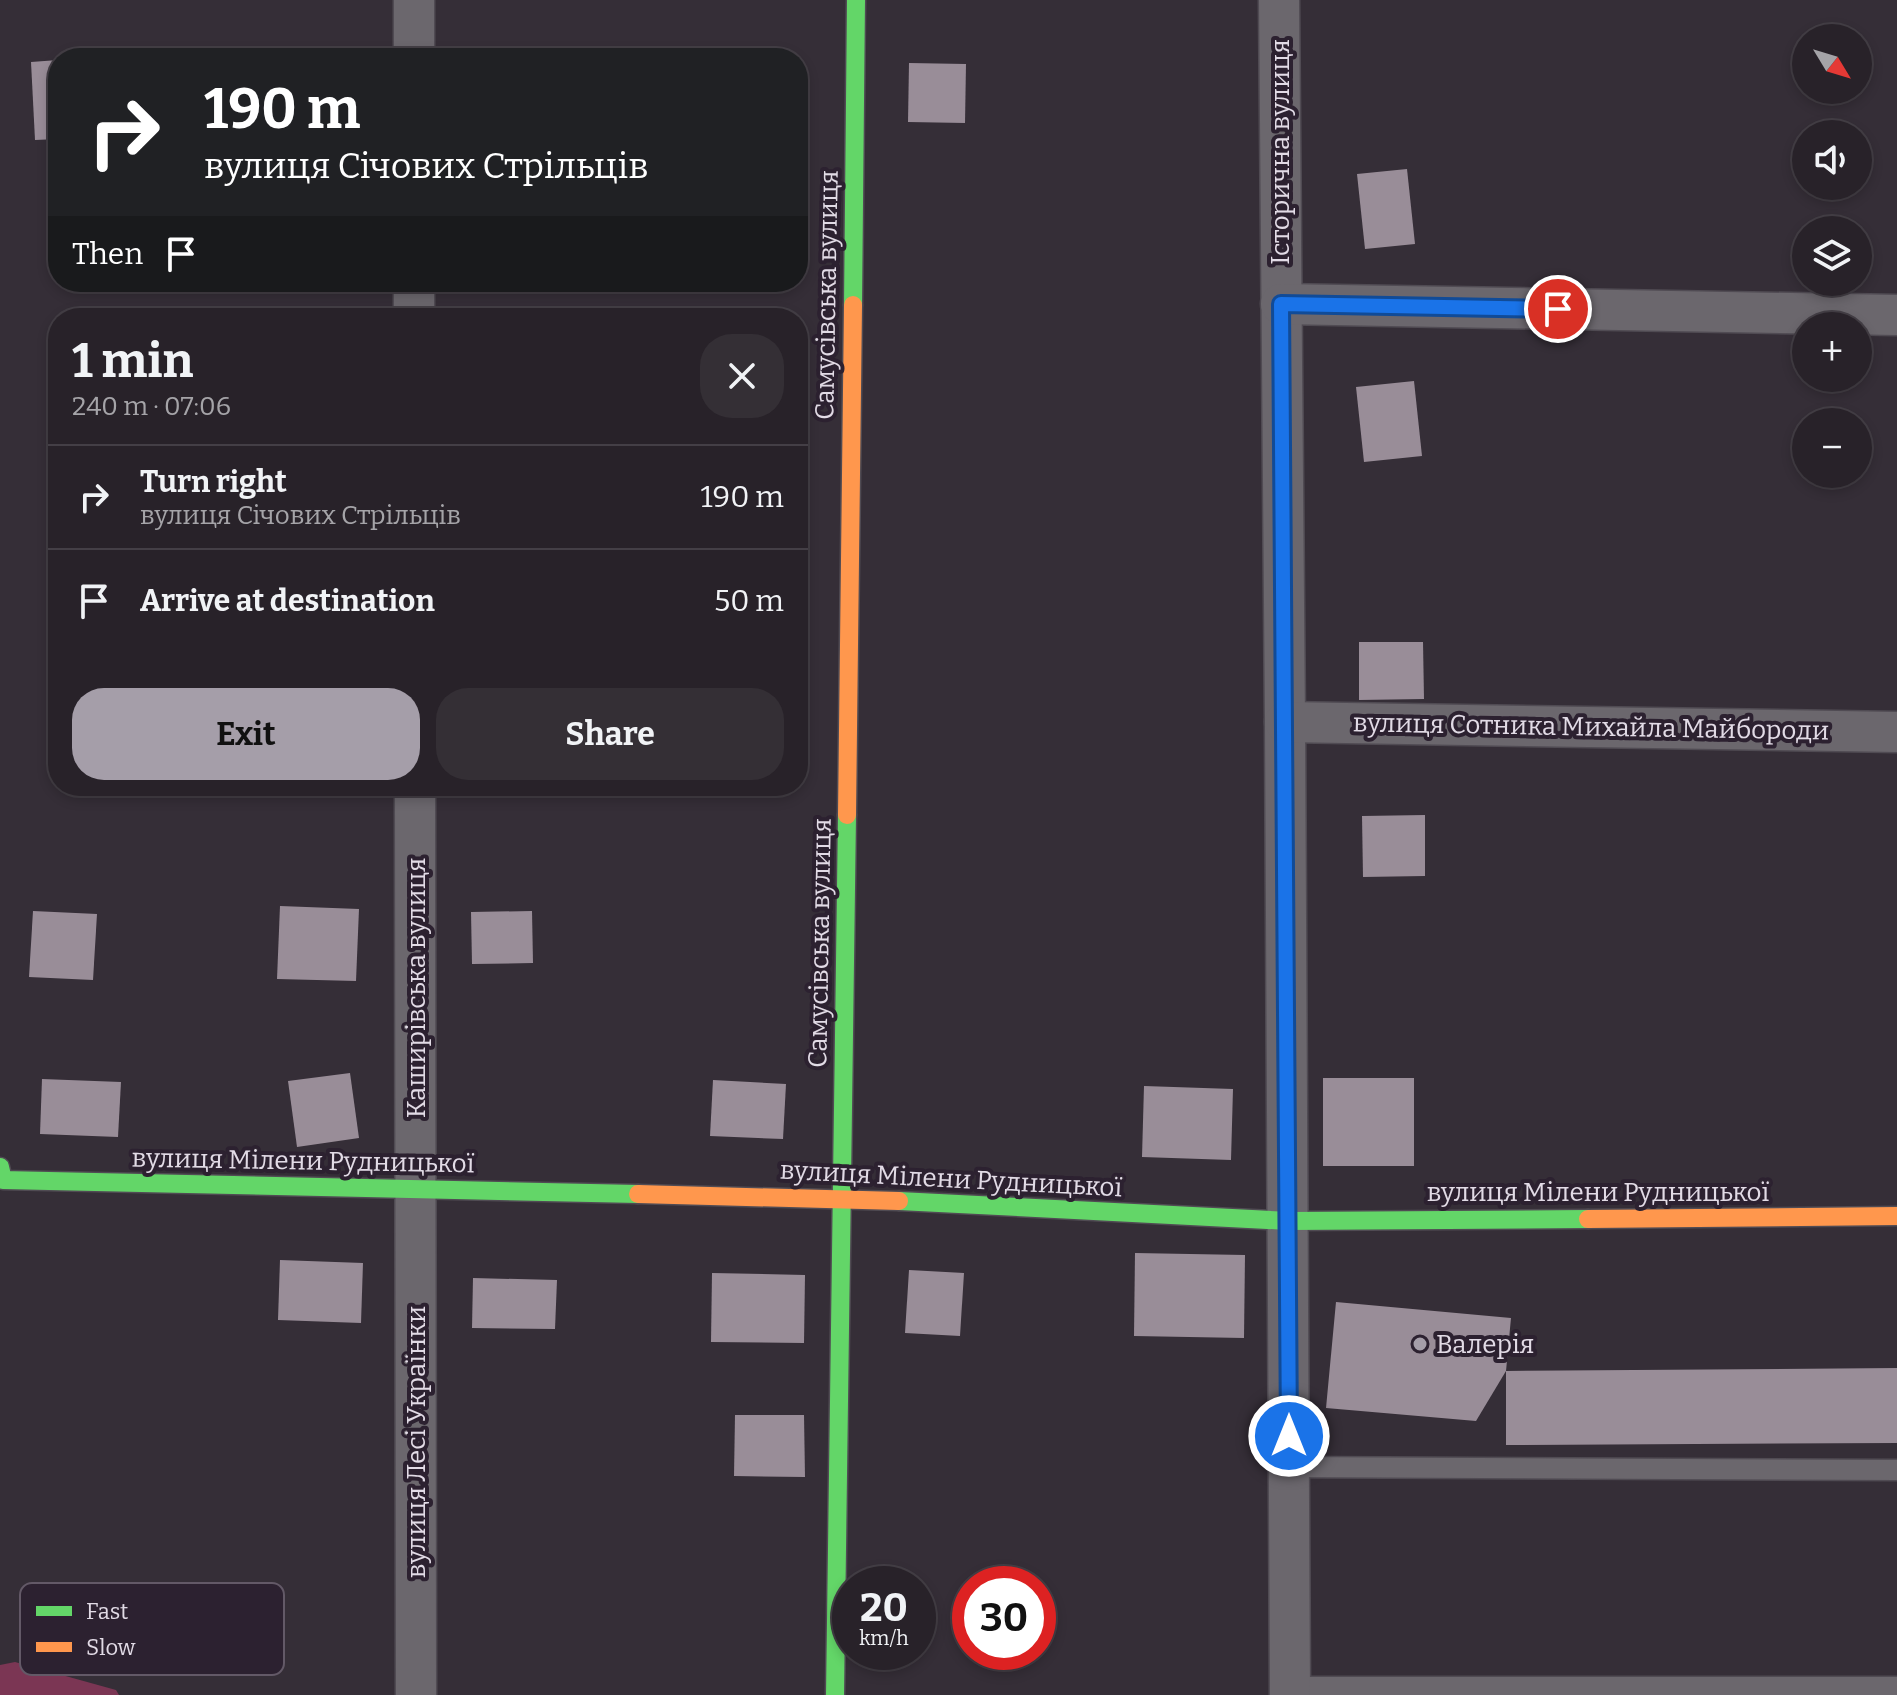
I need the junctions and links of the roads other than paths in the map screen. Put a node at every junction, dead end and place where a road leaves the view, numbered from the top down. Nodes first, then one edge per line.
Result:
1 (414, 0) edge
2 (856, 0) edge
3 (1279, 0) edge
4 (414, 48) edge
5 (1281, 304) junction
6 (1897, 315) edge
7 (1285, 722) junction
8 (1897, 732) edge
9 (415, 796) edge
10 (2, 1174) edge
11 (416, 1189) junction
12 (843, 1198) junction
13 (1897, 1216) edge
14 (1289, 1221) junction
15 (1289, 1467) junction
16 (1897, 1470) edge
17 (1897, 1687) edge
18 (1290, 1691) edge
19 (416, 1695) edge
20 (835, 1695) edge

1 - 4 street
2 - 12 street, Самусівська вулиця
3 - 5 street, Історична вулиця
5 - 6 street
5 - 7 street, Історична вулиця
7 - 8 street, вулиця Сотника Михайла Майбороди
7 - 14 street, Історична вулиця
9 - 11 street, Каширівська вулиця
10 - 11 street, вулиця Мілени Рудницької
11 - 12 street, вулиця Мілени Рудницької
11 - 19 street, вулиця Лесі Українки
12 - 14 street, вулиця Мілени Рудницької
12 - 20 street, Самусівська вулиця
13 - 14 street, вулиця Мілени Рудницької
14 - 15 street, Історична вулиця
15 - 16 lane
15 - 18 street, Історична вулиця
17 - 18 lane

